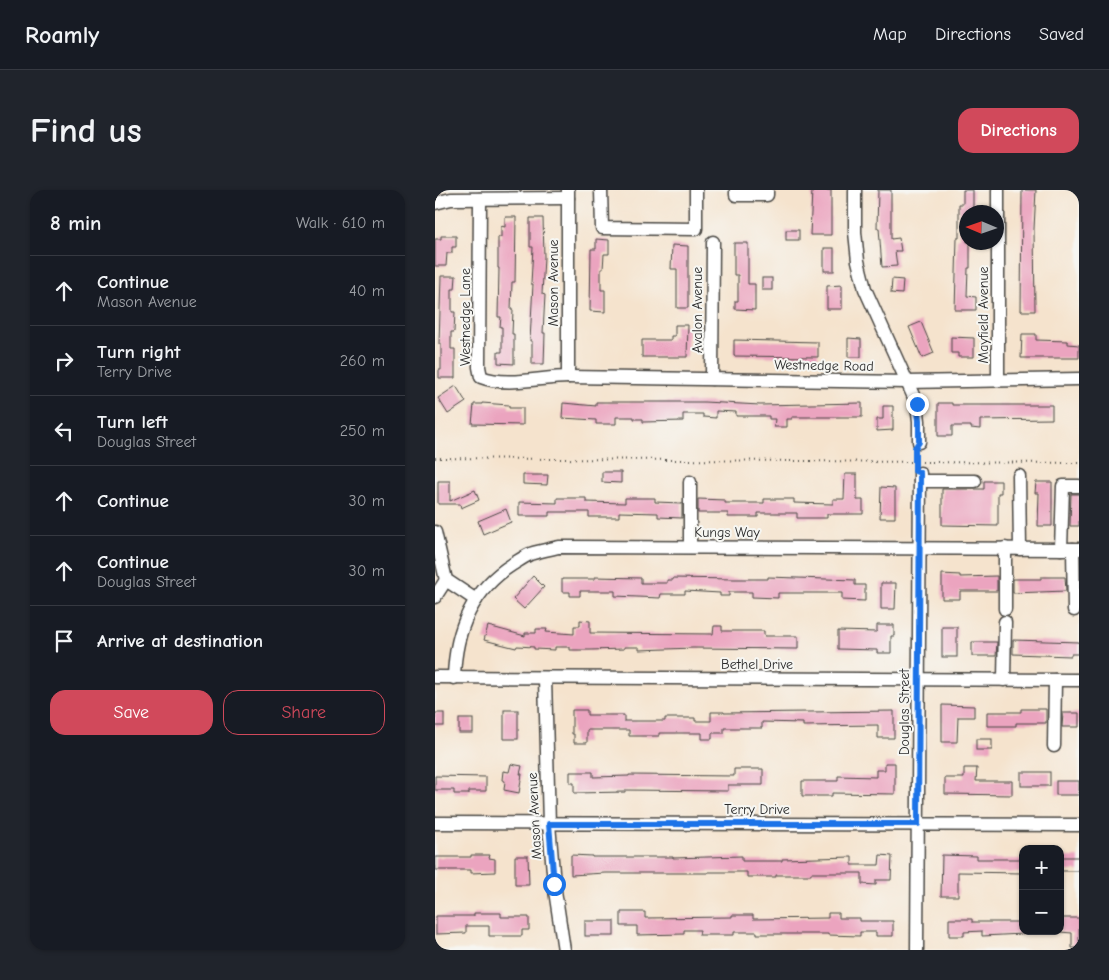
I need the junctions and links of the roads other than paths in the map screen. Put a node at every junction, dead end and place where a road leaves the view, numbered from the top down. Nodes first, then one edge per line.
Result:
1 (601, 190) edge
2 (696, 190) edge
3 (736, 190) edge
4 (855, 190) edge
5 (998, 190) edge
6 (767, 193) edge
7 (568, 194) edge
8 (481, 199) junction
9 (435, 203) edge
10 (713, 242) dead end
11 (569, 377) junction
12 (712, 379) junction
13 (999, 380) junction
14 (1079, 380) edge
15 (907, 382) junction
16 (919, 442) road end
17 (1019, 476) dead end
18 (975, 481) dead end
19 (690, 482) dead end
20 (1079, 486) edge
21 (435, 532) edge
22 (689, 547) junction
23 (920, 548) junction
24 (1005, 548) junction
25 (1020, 549) junction
26 (1071, 549) edge
27 (446, 580) junction
28 (435, 596) edge
29 (476, 600) junction
30 (1074, 610) dead end
31 (435, 677) edge
32 (454, 678) junction
33 (545, 679) junction
34 (919, 680) junction
35 (1004, 680) junction
36 (1055, 680) junction
37 (1079, 680) edge
38 (1054, 746) dead end
39 (435, 823) edge
40 (549, 824) junction
41 (918, 824) junction
42 (1079, 825) edge
43 (564, 950) edge
44 (917, 950) edge

1 - 2 street
3 - 6 street
4 - 15 street
5 - 13 street, Mayfield Avenue
7 - 8 street
7 - 11 street, Mason Avenue
8 - 9 street
8 - 11 street, Westnedge Lane
10 - 12 street, Avalon Avenue
11 - 12 street, Westnedge Road
12 - 15 street, Westnedge Road
13 - 14 street, Westnedge Road
13 - 15 street, Westnedge Road
15 - 16 street
17 - 25 street
18 - 23 street, Douglas Street
19 - 22 street
20 - 26 street
21 - 27 street
22 - 23 street, Kungs Way
22 - 29 street, Kungs Way
23 - 24 street, Kungs Way
23 - 34 street, Douglas Street
24 - 25 street, Kungs Way
24 - 35 street
25 - 26 street, Kungs Way
26 - 30 street
27 - 28 street
27 - 29 street
29 - 32 street, Kungs Way
31 - 32 street, Bethel Drive
32 - 33 street, Bethel Drive
33 - 34 street, Bethel Drive
33 - 40 street, Mason Avenue
34 - 35 street, Bethel Drive
34 - 41 street, Douglas Street
35 - 36 street, Bethel Drive
36 - 37 street, Bethel Drive
36 - 38 street
39 - 40 street, Terry Drive
40 - 41 street, Terry Drive
40 - 43 street, Mason Avenue
41 - 42 street, Terry Drive
41 - 44 street, Douglas Street

